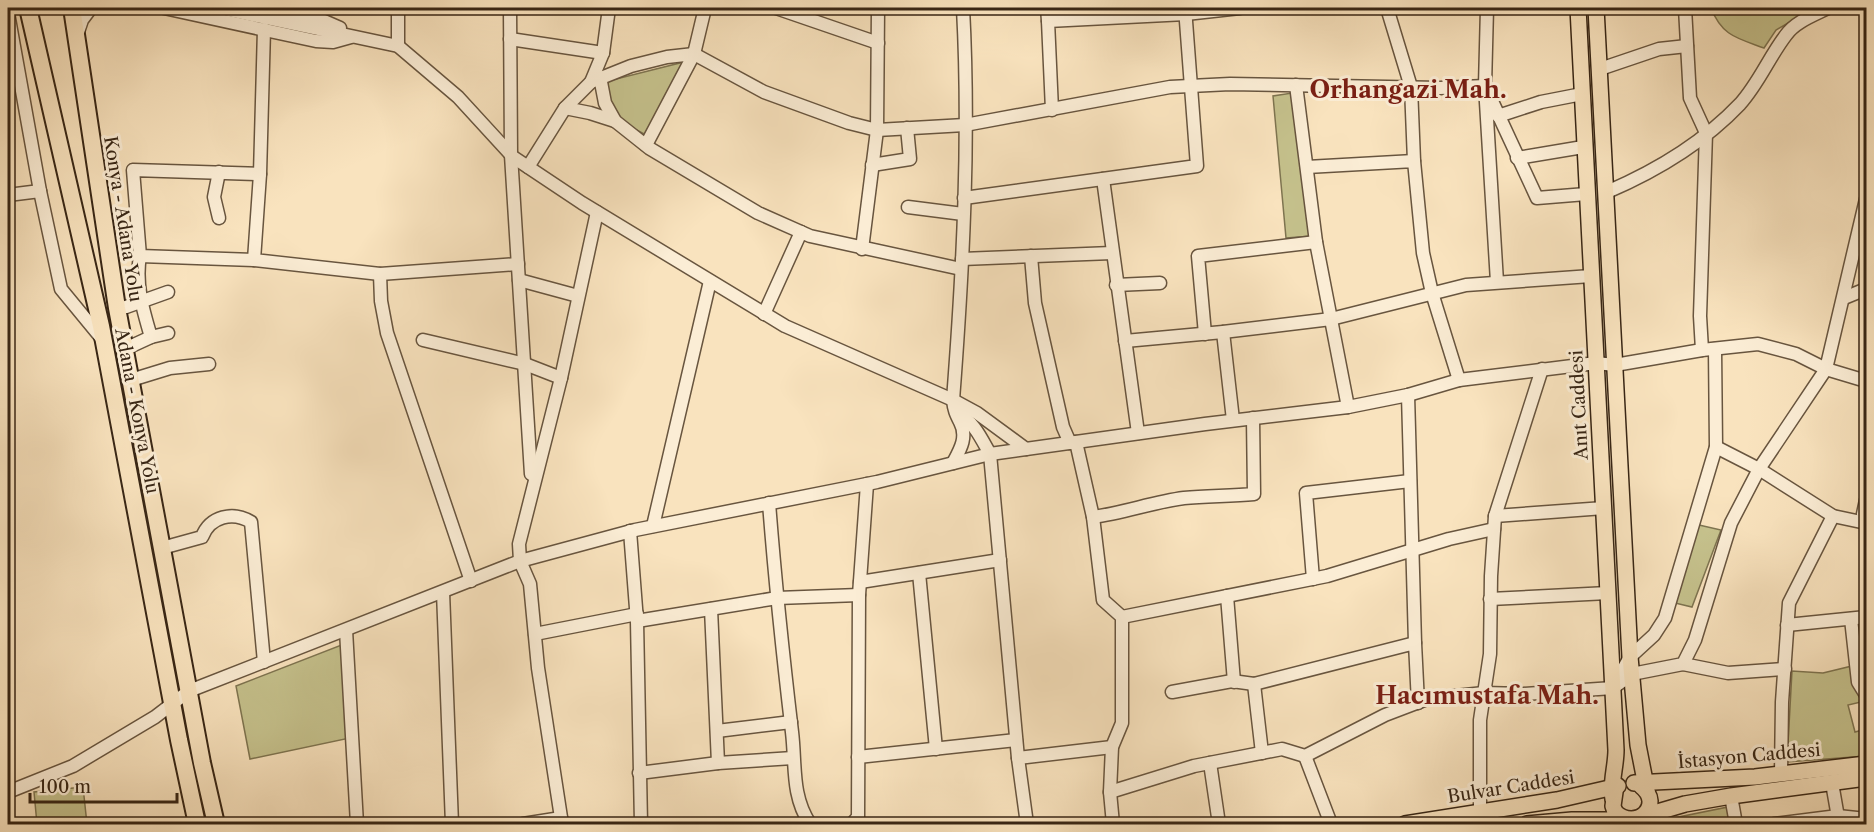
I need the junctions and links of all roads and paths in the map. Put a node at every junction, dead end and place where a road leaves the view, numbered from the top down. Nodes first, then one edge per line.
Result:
1 (27, 8) edge
2 (72, 8) edge
3 (91, 8) edge
4 (164, 8) edge
5 (219, 8) edge
6 (271, 8) edge
7 (396, 8) edge
8 (510, 8) edge
9 (609, 8) edge
10 (705, 8) edge
11 (776, 8) edge
12 (878, 8) edge
13 (963, 8) edge
14 (1047, 8) edge
15 (1240, 8) edge
16 (1387, 8) edge
17 (1487, 8) edge
18 (1578, 8) edge
19 (1596, 8) edge
20 (1685, 8) edge
21 (1828, 8) edge
22 (1186, 11) edge
23 (8, 13) edge
24 (1048, 21) junction
25 (264, 29) junction
26 (76, 36) junction
27 (355, 36) junction
28 (510, 39) junction
29 (878, 43) junction
30 (398, 46) junction
31 (1687, 46) junction
32 (603, 53) junction
33 (694, 54) junction
34 (1600, 69) junction
35 (595, 79) junction
36 (1296, 85) junction
37 (1192, 86) junction
38 (1485, 86) junction
39 (1411, 87) junction
40 (1582, 94) junction
41 (565, 108) junction
42 (1052, 110) junction
43 (1498, 116) junction
44 (615, 121) junction
45 (965, 125) junction
46 (907, 128) junction
47 (877, 130) junction
48 (1706, 133) junction
49 (646, 145) junction
50 (1583, 147) junction
51 (511, 155) junction
52 (1517, 158) junction
53 (1414, 161) junction
54 (872, 165) junction
55 (528, 167) junction
56 (1307, 167) junction
57 (219, 172) junction
58 (260, 174) junction
59 (1103, 178) junction
60 (40, 191) junction
61 (1607, 192) junction
62 (1586, 194) junction
63 (8, 195) edge
64 (964, 198) junction
65 (1866, 199) edge
66 (908, 207) dead end
67 (597, 212) junction
68 (963, 214) junction
69 (219, 218) dead end
70 (1863, 226) edge
71 (801, 232) junction
72 (1316, 242) junction
73 (862, 249) junction
74 (1112, 253) junction
75 (140, 256) junction
76 (1031, 256) junction
77 (254, 260) junction
78 (518, 264) junction
79 (961, 264) junction
80 (380, 274) junction
81 (1591, 276) junction
82 (519, 280) junction
83 (710, 281) junction
84 (1497, 282) junction
85 (1160, 283) dead end
86 (1116, 285) junction
87 (1866, 289) edge
88 (168, 292) dead end
89 (1432, 293) junction
90 (578, 296) junction
91 (1844, 298) junction
92 (141, 301) junction
93 (117, 308) junction
94 (764, 314) junction
95 (1331, 319) junction
96 (1223, 332) junction
97 (168, 333) dead end
98 (1206, 334) junction
99 (151, 337) junction
100 (423, 340) dead end
101 (1125, 341) junction
102 (105, 342) junction
103 (125, 349) junction
104 (1709, 350) junction
105 (1596, 363) junction
106 (209, 364) dead end
107 (525, 364) junction
108 (1615, 365) junction
109 (1542, 369) junction
110 (1826, 369) junction
111 (561, 378) junction
112 (1865, 379) edge
113 (131, 380) junction
114 (1459, 380) junction
115 (1408, 395) junction
116 (953, 400) junction
117 (1348, 407) junction
118 (954, 414) junction
119 (1253, 418) junction
120 (1233, 420) junction
121 (1138, 433) junction
122 (1073, 442) junction
123 (1716, 447) junction
124 (1026, 448) junction
125 (990, 454) junction
126 (953, 463) junction
127 (1759, 469) junction
128 (1410, 481) junction
129 (867, 484) junction
130 (532, 488) junction
131 (1866, 500) edge
132 (769, 503) junction
133 (1604, 508) junction
134 (1495, 516) junction
135 (1833, 516) junction
136 (1093, 517) junction
137 (1866, 518) edge
138 (1866, 523) edge
139 (653, 526) junction
140 (1494, 529) junction
141 (630, 531) junction
142 (162, 548) junction
143 (1412, 550) junction
144 (1000, 560) junction
145 (520, 561) junction
146 (919, 573) junction
147 (1313, 579) junction
148 (471, 581) junction
149 (860, 582) junction
150 (443, 592) junction
151 (1608, 593) junction
152 (859, 595) junction
153 (1227, 596) junction
154 (777, 598) junction
155 (1490, 599) junction
156 (711, 609) junction
157 (1122, 617) junction
158 (1866, 617) edge
159 (637, 618) junction
160 (1851, 619) junction
161 (1788, 625) junction
162 (346, 630) junction
163 (535, 634) junction
164 (1415, 643) junction
165 (1630, 657) junction
166 (264, 662) junction
167 (1683, 664) junction
168 (1785, 669) junction
169 (1632, 674) junction
170 (1234, 682) junction
171 (1254, 684) junction
172 (1613, 688) junction
173 (189, 691) junction
174 (1172, 692) dead end
175 (1484, 693) junction
176 (1866, 695) edge
177 (1418, 702) junction
178 (172, 705) junction
179 (791, 722) junction
180 (717, 731) junction
181 (1016, 740) junction
182 (1112, 747) junction
183 (936, 749) junction
184 (1262, 753) junction
185 (1305, 756) junction
186 (858, 757) junction
187 (793, 758) junction
188 (1018, 758) junction
189 (718, 763) junction
190 (1210, 763) junction
191 (1866, 764) edge
192 (639, 772) junction
193 (1782, 774) junction
194 (1866, 778) edge
195 (1833, 783) junction
196 (8, 792) edge
197 (1110, 792) junction
198 (1731, 796) junction
199 (1632, 805) edge
200 (1480, 812) junction
201 (1866, 819) edge
202 (1839, 820) edge
203 (562, 821) edge
204 (197, 825) edge
205 (216, 825) edge
206 (357, 825) edge
207 (452, 825) edge
208 (522, 825) edge
209 (641, 825) edge
210 (810, 825) edge
211 (852, 825) edge
212 (1028, 825) edge
213 (1113, 825) edge
214 (1219, 825) edge
215 (1331, 825) edge
216 (1405, 825) edge
217 (1527, 825) edge
218 (1736, 825) edge
219 (1774, 825) edge

1 - 102 highway, Adana - Konya Yolu
2 - 26 highway, Konya - Adana Yolu
3 - 26 street
4 - 25 street
5 - 27 street
6 - 27 street
7 - 30 street
8 - 28 street
9 - 32 street
10 - 33 street
11 - 29 street
12 - 29 street
13 - 45 street
14 - 24 street
15 - 22 street
16 - 39 street
17 - 38 street
18 - 40 main road, Anıt Caddesi
19 - 34 main road
20 - 31 street
21 - 48 street
22 - 24 street
22 - 37 street
23 - 60 street
24 - 42 street
25 - 27 street
25 - 58 street
26 - 93 highway, Konya - Adana Yolu
27 - 30 street
28 - 32 street
28 - 51 street
29 - 47 street
30 - 51 street
31 - 34 street
31 - 48 street
32 - 35 street
33 - 35 street
33 - 47 street
33 - 49 street
34 - 61 main road
35 - 41 street
35 - 44 street
36 - 37 street
36 - 39 street
36 - 56 street
37 - 42 street
37 - 59 street
38 - 39 street
38 - 43 street
38 - 84 street
39 - 53 street
40 - 43 street
40 - 50 main road, Anıt Caddesi
41 - 44 street
41 - 55 street
42 - 45 street
43 - 52 street
44 - 49 street
45 - 46 street
45 - 64 street
46 - 47 street
46 - 54 street
47 - 54 street
48 - 61 street
48 - 104 street
49 - 71 street
50 - 52 street
50 - 62 main road, Anıt Caddesi
51 - 55 street
51 - 78 street
52 - 62 street
53 - 56 street
53 - 89 street
54 - 73 street
55 - 67 street
56 - 72 street
57 - 58 street
57 - 69 street
57 - 75 street
58 - 77 street
59 - 64 street
59 - 74 street
60 - 63 street
60 - 102 street
61 - 108 main road
62 - 81 main road, Anıt Caddesi
64 - 68 street
65 - 70 street
66 - 68 street
67 - 83 street
67 - 90 street
68 - 79 street
70 - 91 street
71 - 73 street
71 - 94 street
72 - 95 street
72 - 98 street
73 - 79 street
74 - 76 street
74 - 86 street
75 - 77 street
75 - 92 street
76 - 79 street
76 - 122 street
77 - 80 street
78 - 80 street
78 - 82 street
79 - 116 street
80 - 148 street
81 - 84 street
81 - 105 main road, Anıt Caddesi
82 - 90 street
82 - 107 street
83 - 94 street
83 - 139 street
84 - 89 street
85 - 86 street
86 - 101 street
87 - 91 street
88 - 92 street
89 - 95 street
89 - 114 street
90 - 111 street
91 - 110 street
92 - 93 street
92 - 99 street
93 - 103 highway, Konya - Adana Yolu
94 - 116 street
95 - 96 street
95 - 117 street
96 - 98 street
96 - 120 street
97 - 99 street
98 - 101 street
99 - 103 street
100 - 107 street
101 - 121 street
102 - 178 highway, Adana - Konya Yolu
103 - 113 highway, Konya - Adana Yolu
104 - 108 street
104 - 110 street
104 - 123 street
105 - 108 street
105 - 109 street
105 - 133 main road, Anıt Caddesi
106 - 113 street
107 - 111 street
107 - 130 street
108 - 165 main road
109 - 114 street
109 - 134 street
110 - 112 street
110 - 127 street
111 - 130 street
113 - 142 highway, Konya - Adana Yolu
114 - 115 street
115 - 117 street
115 - 128 street
116 - 118 street
116 - 124 street
117 - 119 street
118 - 125 street
118 - 126 street
119 - 120 street
119 - 136 street
120 - 121 street
121 - 122 street
122 - 124 street
122 - 136 street
123 - 127 street
123 - 165 street
124 - 125 street
125 - 126 street
125 - 144 street
126 - 129 street
127 - 135 street
127 - 167 street
128 - 143 street
128 - 147 street
129 - 132 street
129 - 149 street
130 - 145 street
131 - 137 street
132 - 139 street
132 - 154 street
133 - 134 street
133 - 151 main road, Anıt Caddesi
134 - 140 street
135 - 138 street
135 - 161 street
136 - 157 street
139 - 141 street
140 - 143 street
140 - 155 street
141 - 145 street
141 - 159 street
142 - 166 street
142 - 173 highway, Konya - Adana Yolu
143 - 147 street
143 - 164 street
144 - 146 street
144 - 181 street
145 - 148 street
145 - 163 street
146 - 149 street
146 - 183 street
147 - 153 street
148 - 150 street
149 - 152 street
150 - 162 street
150 - 207 street
151 - 155 street
151 - 172 main road, Anıt Caddesi
152 - 154 street
152 - 186 street
153 - 157 street
153 - 170 street
154 - 156 street
154 - 179 street
155 - 175 street
156 - 159 street
156 - 180 street
157 - 182 street
158 - 160 street
159 - 163 street
159 - 192 street
160 - 161 street
160 - 176 street
161 - 168 street
162 - 166 street
162 - 206 street
163 - 203 street
164 - 171 street
164 - 177 street
165 - 169 main road
165 - 172 street
166 - 173 street
167 - 168 street
167 - 169 street
168 - 193 street
169 - 172 street
169 - 199 main road
170 - 171 street
170 - 174 street
171 - 184 street
172 - 175 street
172 - 199 main road, Anıt Caddesi
173 - 178 street
173 - 205 highway, Konya - Adana Yolu
175 - 177 street
175 - 200 street
177 - 185 street
178 - 196 street
178 - 204 highway, Adana - Konya Yolu
179 - 180 street
179 - 187 street
180 - 189 street
181 - 183 street
181 - 188 street
182 - 188 street
182 - 197 street
183 - 186 street
184 - 185 street
184 - 190 street
185 - 215 street
186 - 211 street
187 - 189 street
187 - 210 street
188 - 212 street
189 - 192 street
190 - 197 street
190 - 214 street
191 - 193 main road, İstasyon Caddesi
192 - 209 street
193 - 199 main road, İstasyon Caddesi
194 - 195 main road
195 - 198 main road
195 - 202 street
197 - 213 street
198 - 199 main road
198 - 218 street
199 - 200 main road, Bulvar Caddesi
199 - 217 main road
200 - 216 main road, Bulvar Caddesi
201 - 202 street
202 - 219 street
203 - 208 street

